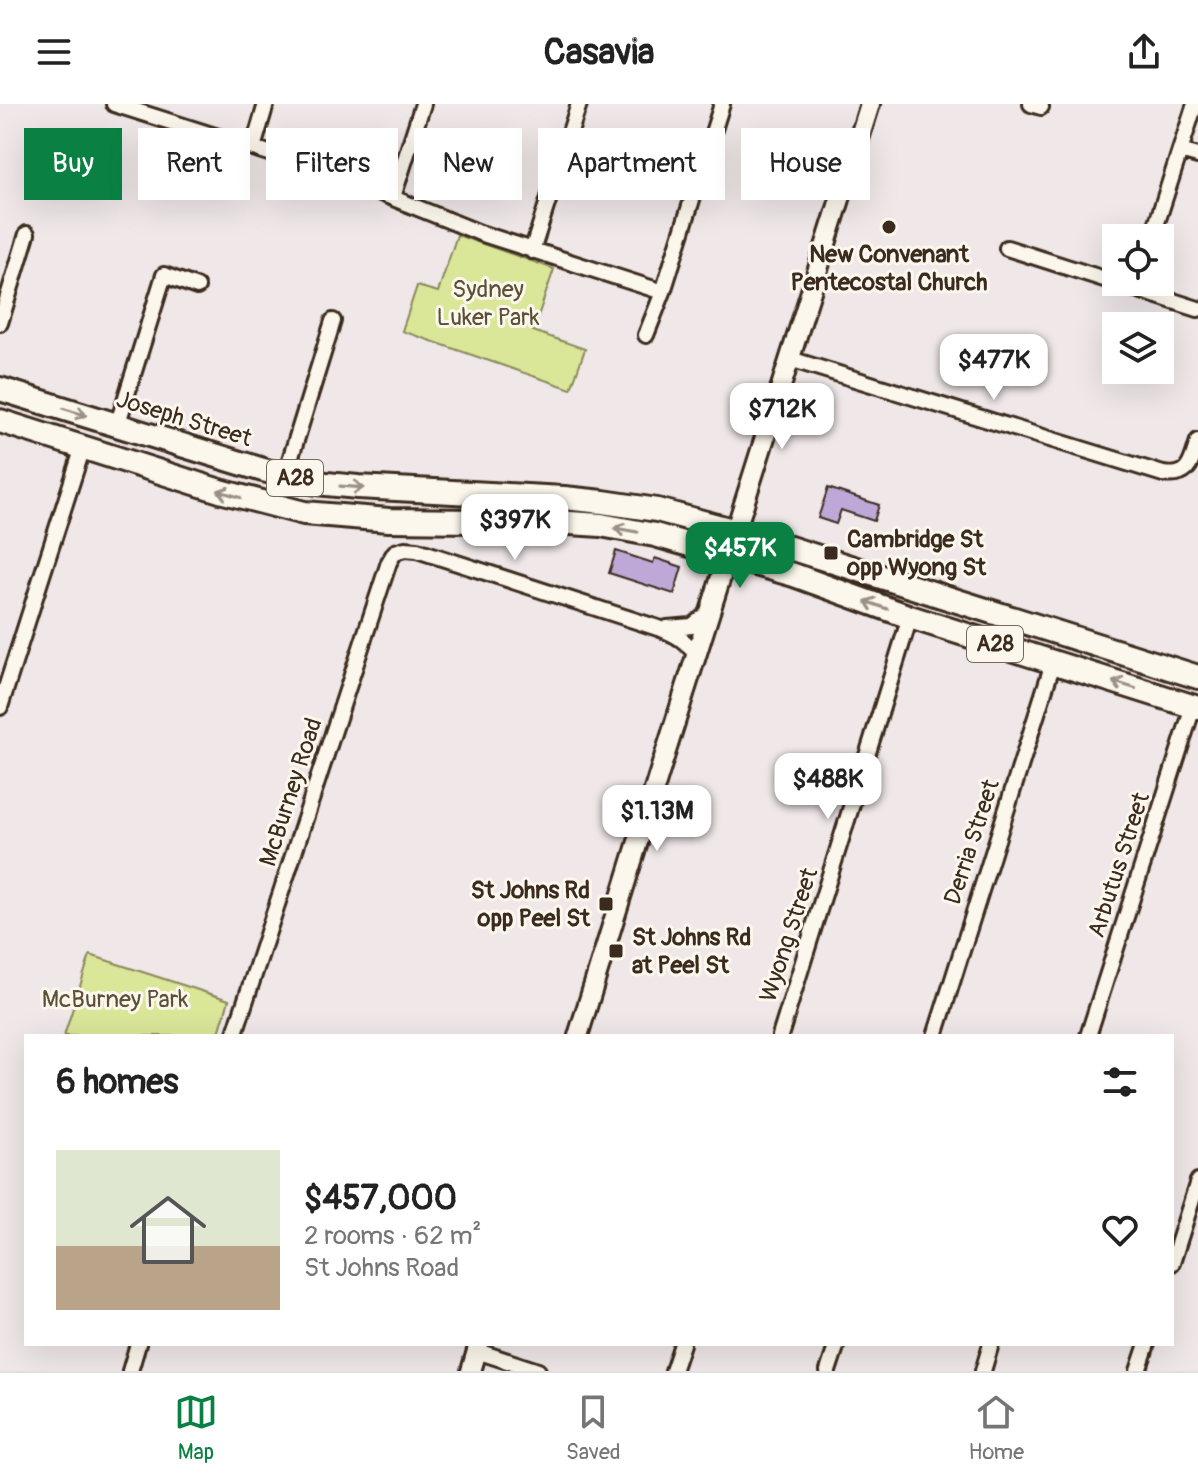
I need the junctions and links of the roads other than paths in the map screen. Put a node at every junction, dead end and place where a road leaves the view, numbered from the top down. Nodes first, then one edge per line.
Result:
1 (114, 104) edge
2 (266, 104) edge
3 (423, 104) edge
4 (579, 104) edge
5 (722, 104) edge
6 (870, 104) edge
7 (1195, 104) edge
8 (253, 148) junction
9 (1180, 151) junction
10 (266, 152) edge
11 (1198, 156) edge
12 (398, 182) edge
13 (398, 199) edge
14 (1157, 224) edge
15 (27, 234) dead end
16 (1007, 248) dead end
17 (532, 251) junction
18 (1102, 276) edge
19 (197, 287) dead end
20 (663, 292) junction
21 (1163, 296) edge
22 (1198, 309) edge
23 (333, 321) dead end
24 (0, 323) edge
25 (646, 335) dead end
26 (790, 359) junction
27 (0, 389) edge
28 (0, 421) edge
29 (117, 426) junction
30 (1198, 441) edge
31 (83, 447) junction
32 (285, 476) junction
33 (736, 531) junction
34 (728, 556) junction
35 (711, 611) junction
36 (910, 617) junction
37 (658, 628) junction
38 (697, 657) junction
39 (1053, 663) junction
40 (1198, 677) edge
41 (0, 707) edge
42 (1195, 707) edge
43 (235, 1034) edge
44 (579, 1034) edge
45 (781, 1034) edge
46 (936, 1034) edge
47 (1089, 1034) edge
48 (1198, 1181) edge
49 (1174, 1257) edge
50 (137, 1346) edge
51 (681, 1346) edge
52 (836, 1346) edge
53 (990, 1346) edge
54 (1146, 1346) edge
55 (478, 1348) edge
56 (130, 1371) edge
57 (471, 1371) edge
58 (538, 1371) edge
59 (673, 1371) edge
60 (828, 1371) edge
61 (983, 1371) edge
62 (1138, 1371) edge

1 - 8 street
2 - 8 street
3 - 12 street
4 - 17 street
5 - 20 street
6 - 26 main road
7 - 9 street
8 - 10 street
9 - 11 street
9 - 14 street
13 - 17 street
15 - 24 street
16 - 18 street
17 - 20 street
19 - 29 street
20 - 25 street
21 - 22 street
23 - 32 street
26 - 30 street
26 - 33 main road
27 -> 29 highway, Joseph Street / A28
28 - 31 highway, A28
29 - 32 highway, Joseph Street / A28
34 -> 31 highway, A28
31 - 41 street
32 -> 33 highway, Joseph Street / A28
33 - 34 main road
33 - 40 highway, A28
34 - 35 main road
36 -> 34 highway, A28
35 - 37 street
35 - 38 main road
36 - 39 highway, A28
36 - 45 street, Wyong Street
37 - 38 street
37 - 43 street, McBurney Road
38 - 44 main road
42 -> 39 highway, A28
39 - 46 street, Derria Street
42 - 47 street, Arbutus Street
48 - 49 street
50 - 56 street
51 - 59 street
52 - 60 street
53 - 61 street
54 - 62 street
55 - 57 main road
55 - 58 street

